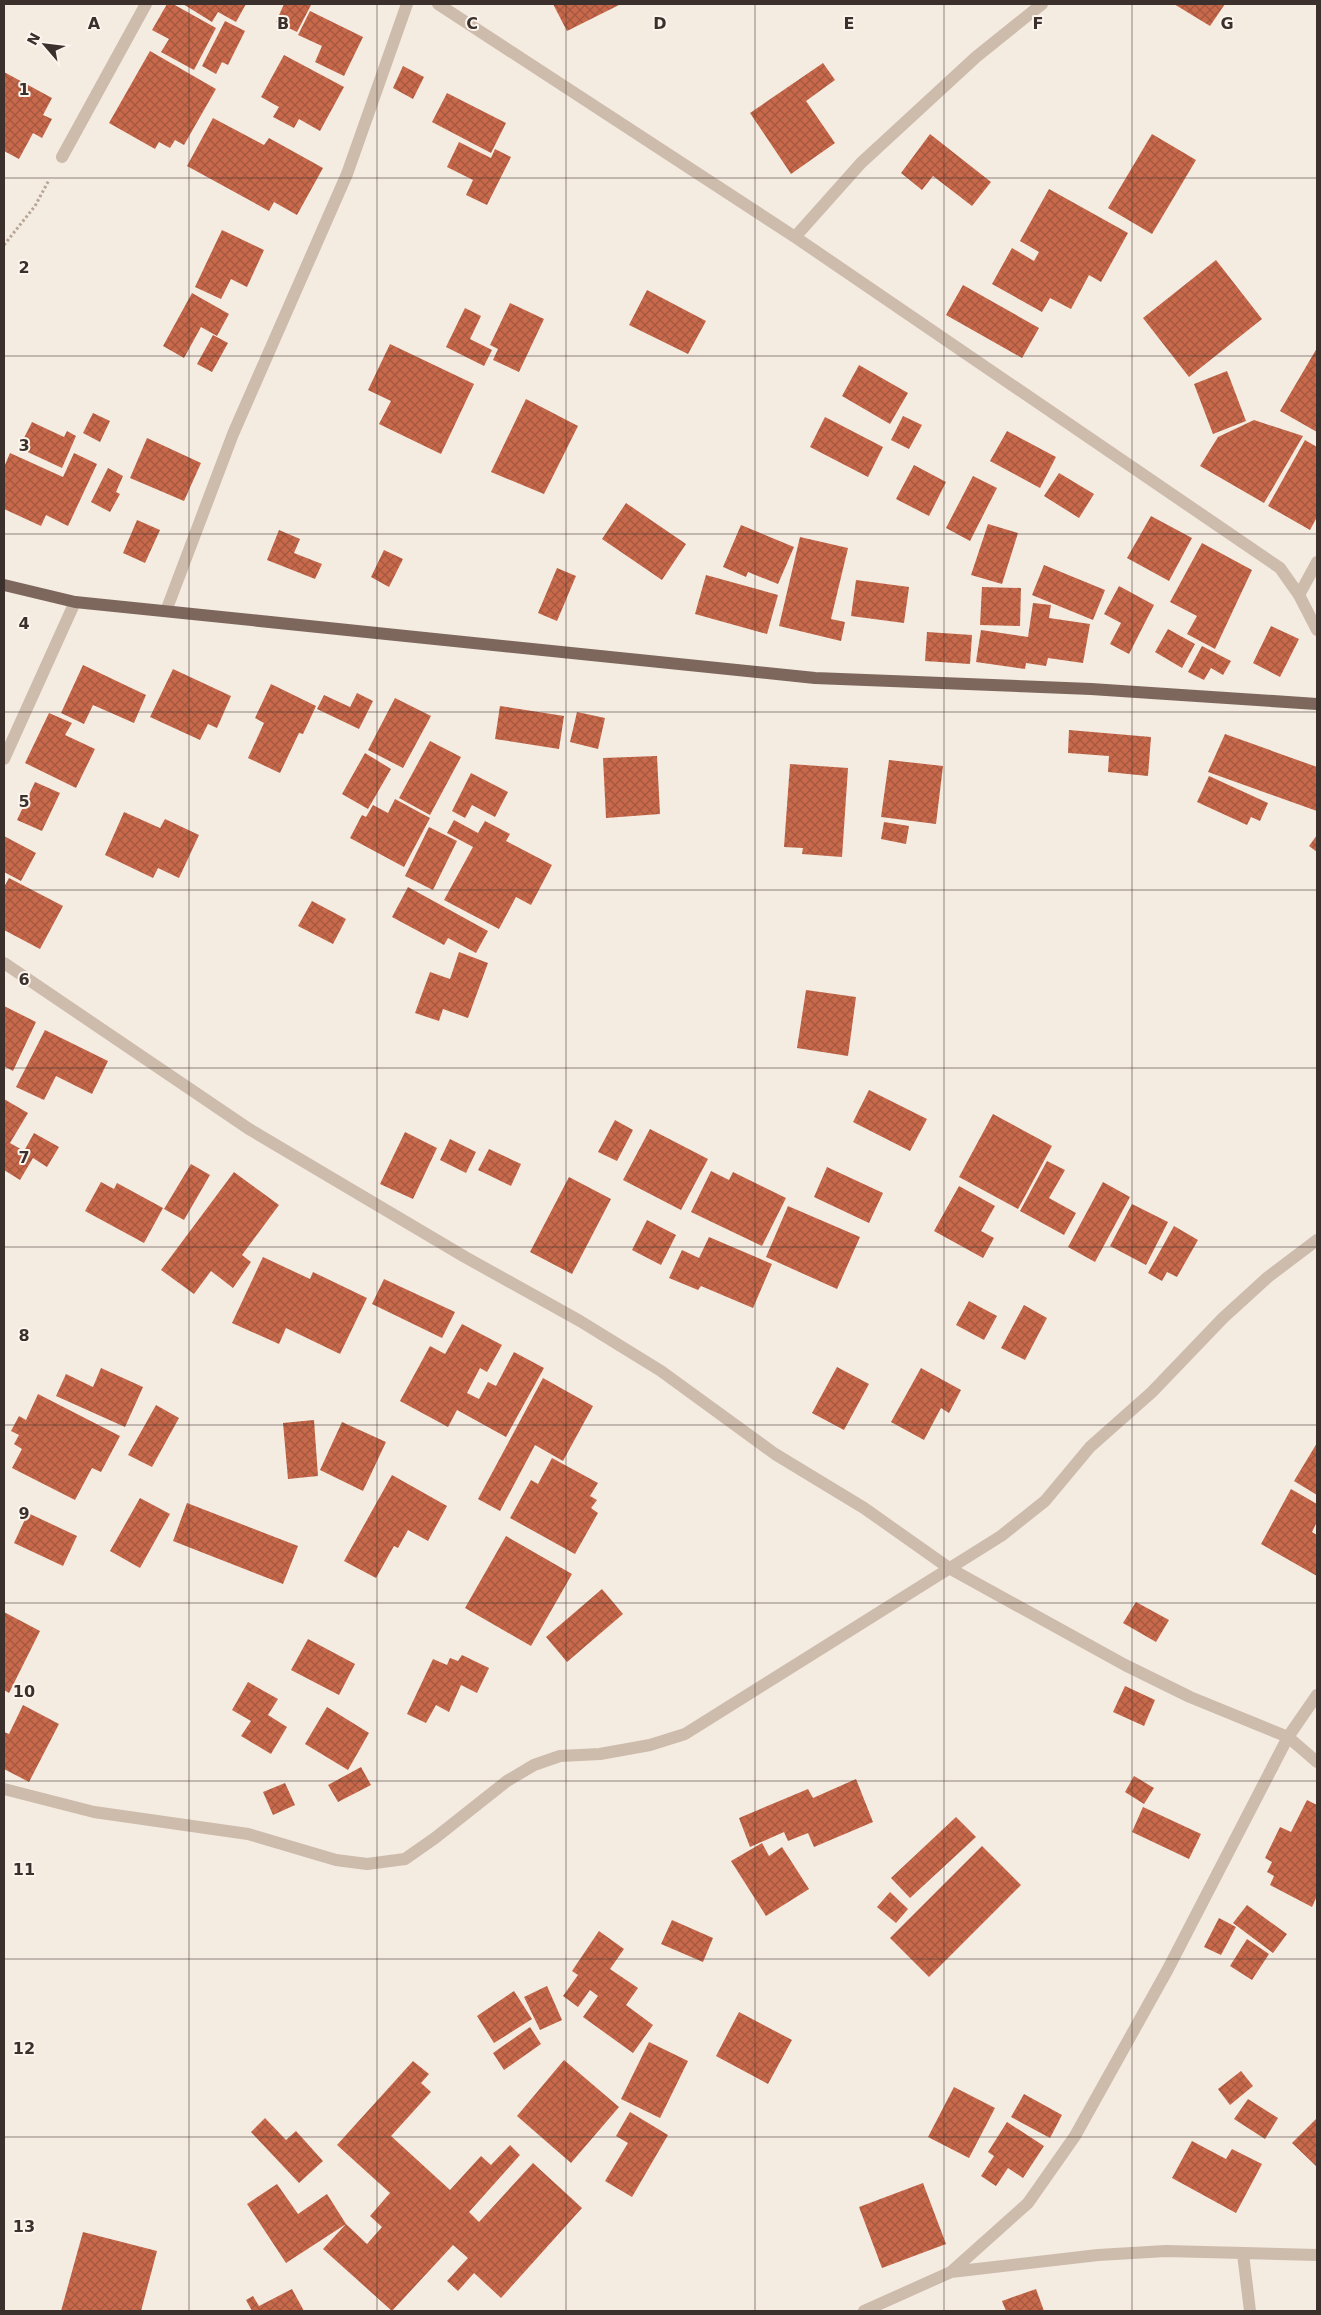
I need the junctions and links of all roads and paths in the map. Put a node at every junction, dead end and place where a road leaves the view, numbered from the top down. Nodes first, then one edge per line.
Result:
1 (146, 4) edge
2 (407, 4) edge
3 (438, 4) edge
4 (1042, 4) edge
5 (62, 157) joint
6 (795, 237) junction
7 (4, 244) edge
8 (1317, 562) edge
9 (4, 585) edge
10 (1299, 595) junction
11 (75, 602) junction
12 (166, 611) junction
13 (1317, 630) edge
14 (1317, 704) edge
15 (4, 759) edge
16 (4, 963) edge
17 (1317, 1240) edge
18 (949, 1568) junction
19 (1317, 1695) edge
20 (1288, 1737) junction
21 (1317, 1762) edge
22 (4, 1790) edge
23 (1243, 2254) junction
24 (1317, 2256) edge
25 (951, 2272) junction
26 (864, 2311) edge
27 (1250, 2311) edge

1 - 5 street
2 - 12 street
3 - 6 street
4 - 6 street
5 - 7 path
6 - 10 street
8 - 10 street
9 - 11 main road
10 - 13 street
11 - 12 main road
11 - 15 street
12 - 14 main road
16 - 18 street
17 - 18 street
18 - 20 street
18 - 22 street
19 - 20 street
20 - 21 street
20 - 25 street
23 - 24 street
23 - 25 street
23 - 27 street
25 - 26 street

